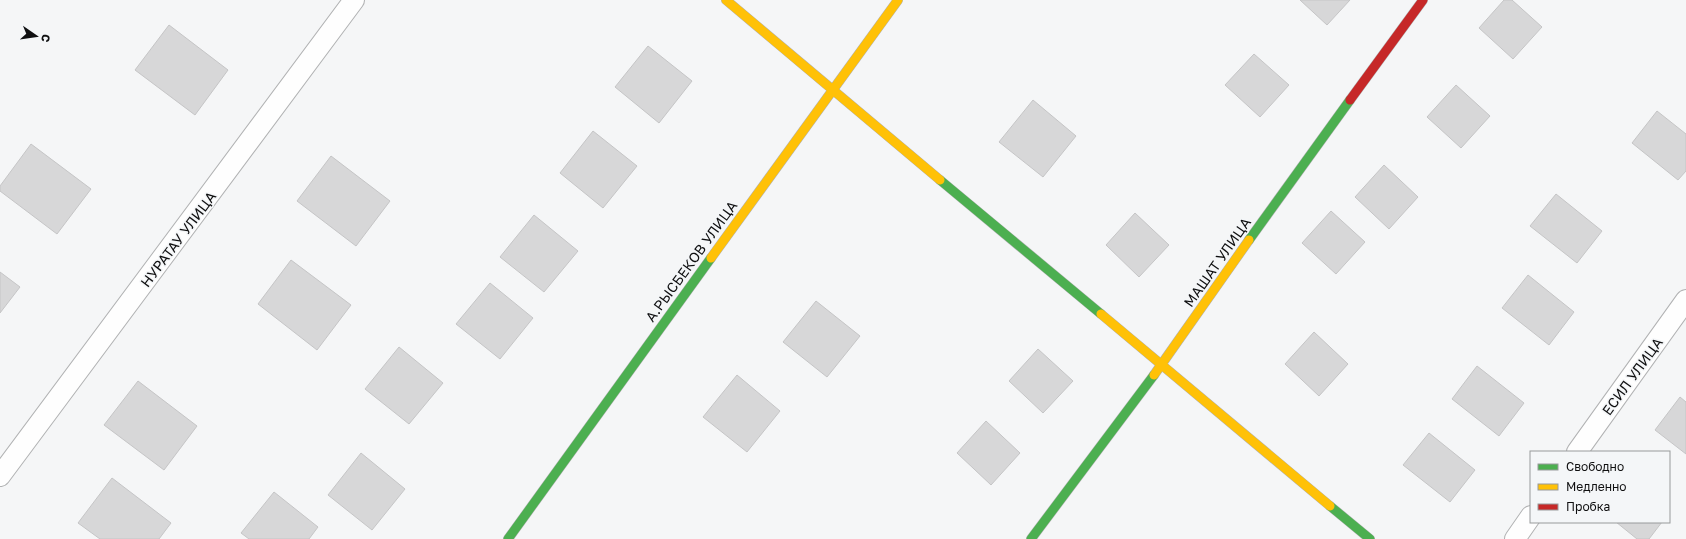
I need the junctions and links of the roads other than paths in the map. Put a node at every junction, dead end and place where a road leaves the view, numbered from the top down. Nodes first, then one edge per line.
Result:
1 (354, 0) edge
2 (726, 0) edge
3 (898, 0) edge
4 (1423, 0) edge
5 (834, 89) junction
6 (1686, 300) edge
7 (1161, 365) junction
8 (1578, 451) edge
9 (0, 476) edge
10 (1530, 517) edge
11 (508, 539) edge
12 (1031, 539) edge
13 (1370, 539) edge
14 (1515, 539) edge

1 - 9 street, НУРАТАУ УЛИЦА
2 - 5 street
3 - 5 street, А.РЫСБЕКОВ УЛИЦА
4 - 7 street, МАШАТ УЛИЦА
5 - 7 street
5 - 11 street, А.РЫСБЕКОВ УЛИЦА
6 - 8 street, ЕСИЛ УЛИЦА
7 - 12 street, МАШАТ УЛИЦА
7 - 13 street
10 - 14 street

